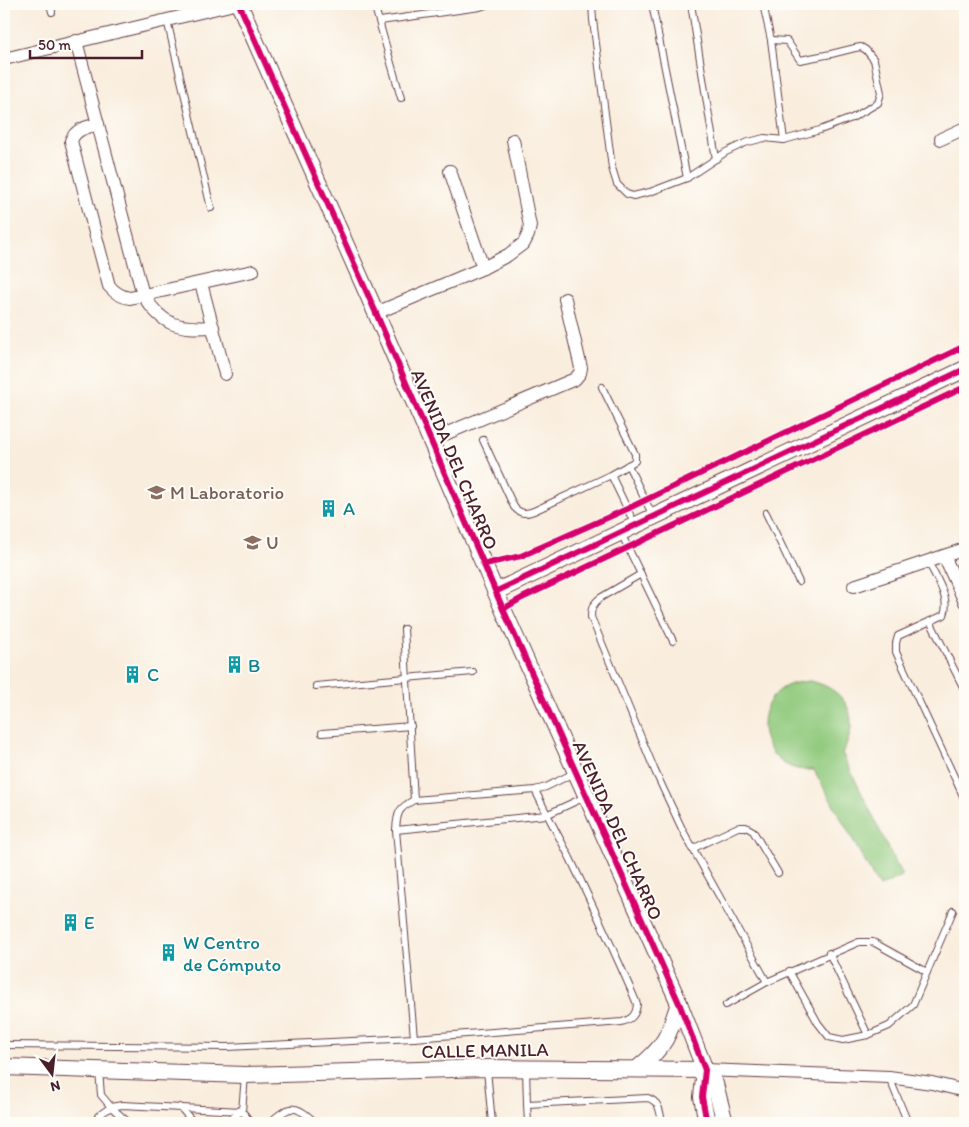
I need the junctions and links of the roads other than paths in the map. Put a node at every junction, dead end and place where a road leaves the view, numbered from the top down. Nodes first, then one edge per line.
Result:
1 (50, 4) edge
2 (234, 4) edge
3 (239, 4) edge
4 (374, 4) edge
5 (489, 4) edge
6 (592, 4) edge
7 (652, 4) edge
8 (691, 4) edge
9 (763, 4) edge
10 (52, 12) dead end
11 (167, 20) junction
12 (380, 22) junction
13 (771, 40) junction
14 (76, 41) junction
15 (4, 59) edge
16 (402, 98) dead end
17 (98, 124) junction
18 (965, 128) edge
19 (942, 139) dead end
20 (513, 140) dead end
21 (784, 140) junction
22 (716, 159) junction
23 (450, 171) dead end
24 (687, 178) junction
25 (211, 208) dead end
26 (483, 268) junction
27 (253, 271) dead end
28 (201, 283) junction
29 (143, 295) junction
30 (565, 299) dead end
31 (376, 313) junction
32 (212, 327) junction
33 (965, 369) edge
34 (224, 374) dead end
35 (602, 387) dead end
36 (431, 440) junction
37 (483, 440) dead end
38 (628, 466) junction
39 (610, 474) junction
40 (766, 513) dead end
41 (654, 517) junction
42 (636, 526) junction
43 (621, 533) junction
44 (965, 549) edge
45 (944, 556) junction
46 (928, 561) junction
47 (640, 574) junction
48 (799, 582) dead end
49 (854, 586) dead end
50 (497, 591) junction
51 (965, 602) edge
52 (930, 621) junction
53 (404, 629) dead end
54 (673, 641) dead end
55 (473, 672) dead end
56 (407, 677) junction
57 (316, 686) dead end
58 (965, 691) edge
59 (410, 726) junction
60 (322, 733) dead end
61 (576, 772) junction
62 (535, 790) junction
63 (587, 796) junction
64 (414, 800) junction
65 (965, 800) edge
66 (546, 815) junction
67 (396, 830) junction
68 (692, 849) junction
69 (778, 873) dead end
70 (953, 911) dead end
71 (829, 953) junction
72 (790, 971) junction
73 (927, 972) junction
74 (767, 982) junction
75 (679, 1003) junction
76 (726, 1005) dead end
77 (868, 1035) junction
78 (414, 1038) junction
79 (4, 1045) edge
80 (4, 1067) edge
81 (487, 1068) junction
82 (526, 1068) junction
83 (638, 1068) junction
84 (705, 1070) junction
85 (99, 1071) junction
86 (245, 1075) junction
87 (889, 1077) junction
88 (965, 1091) edge
89 (527, 1104) junction
90 (111, 1107) junction
91 (180, 1107) junction
92 (242, 1111) junction
93 (97, 1123) edge
94 (129, 1123) edge
95 (194, 1123) edge
96 (225, 1123) edge
97 (251, 1123) edge
98 (269, 1123) edge
99 (316, 1123) edge
100 (492, 1123) edge
101 (528, 1123) edge
102 (662, 1123) edge
103 (707, 1123) edge
104 (725, 1123) edge
105 (908, 1123) edge

1 - 10 lane
2 - 11 street
3 - 31 street, AVENIDA DEL CHARRO
4 - 12 lane
5 - 12 lane
6 - 24 lane
7 - 24 lane
8 - 22 lane
9 - 13 lane
11 - 14 street
11 - 25 lane
12 - 16 lane
13 - 21 lane
13 - 21 lane
14 - 15 street
14 - 17 street
17 - 29 street
17 - 29 street
18 - 19 street
20 - 26 street
21 - 22 lane
22 - 24 lane
23 - 26 street
26 - 31 street
27 - 28 street
28 - 29 street
28 - 32 street
29 - 32 street
30 - 36 street
31 - 36 street, AVENIDA DEL CHARRO
32 - 34 street
33 - 41 street
35 - 38 lane
36 - 50 street, AVENIDA DEL CHARRO
37 - 39 lane
38 - 39 lane
38 - 41 lane
39 - 42 lane
40 - 48 lane
41 - 42 street
42 - 43 street
43 - 47 lane
43 - 50 street
44 - 45 street
45 - 46 street
45 - 51 street
46 - 49 street
46 - 52 lane
47 - 54 lane
47 - 68 lane
50 - 61 street, AVENIDA DEL CHARRO
52 - 58 lane
52 - 65 lane
53 - 56 lane
55 - 56 lane
56 - 57 lane
56 - 59 lane
59 - 60 lane
59 - 64 lane
61 - 62 lane
61 - 63 street, AVENIDA DEL CHARRO
62 - 64 lane
62 - 66 lane
63 - 66 lane
63 - 75 street, AVENIDA DEL CHARRO
64 - 67 lane
66 - 67 lane
66 - 78 lane
67 - 78 lane
68 - 69 lane
68 - 74 lane
70 - 73 lane
71 - 72 lane
71 - 73 lane
71 - 77 lane
72 - 74 lane
72 - 77 lane
73 - 77 lane
74 - 76 lane
75 - 83 street
75 - 84 street, AVENIDA DEL CHARRO
78 - 79 lane
80 - 85 street, CALLE MANILA
81 - 82 street, CALLE MANILA
81 - 86 street, CALLE MANILA
81 - 100 lane
82 - 83 street, CALLE MANILA
82 - 89 lane
83 - 84 street, CALLE MANILA
84 - 87 street, CALLE MANILA
84 - 103 street, AVENIDA DEL CHARRO
84 - 104 street
85 - 86 street, CALLE MANILA
85 - 90 lane
86 - 92 lane
87 - 88 street, CALLE MANILA
87 - 105 lane
89 - 101 lane
89 - 102 lane
90 - 91 lane
90 - 93 lane
90 - 94 lane
91 - 92 lane
91 - 95 lane
92 - 96 lane
92 - 97 lane
98 - 99 lane

